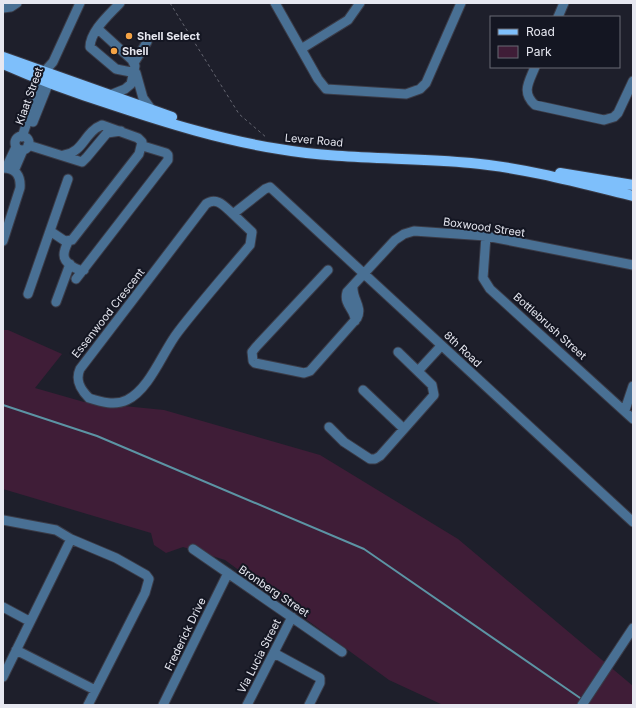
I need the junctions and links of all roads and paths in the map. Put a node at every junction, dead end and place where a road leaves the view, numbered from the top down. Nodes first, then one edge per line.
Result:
1 (17, 3) edge
2 (80, 3) edge
3 (120, 3) edge
4 (170, 3) edge
5 (275, 3) edge
6 (360, 3) edge
7 (462, 3) edge
8 (564, 3) edge
9 (3, 8) edge
10 (558, 16) edge
11 (98, 29) junction
12 (147, 42) dead end
13 (301, 49) junction
14 (3, 57) edge
15 (3, 64) edge
16 (134, 67) junction
17 (535, 68) edge
18 (46, 78) junction
19 (633, 81) edge
20 (110, 95) junction
21 (151, 109) junction
22 (120, 131) junction
23 (23, 144) junction
24 (143, 146) junction
25 (277, 146) junction
26 (64, 155) junction
27 (8, 169) edge
28 (68, 180) dead end
29 (633, 185) edge
30 (633, 196) edge
31 (233, 214) junction
32 (50, 231) junction
33 (486, 236) junction
34 (3, 241) edge
35 (68, 242) junction
36 (70, 264) junction
37 (633, 265) edge
38 (84, 270) junction
39 (328, 270) dead end
40 (365, 273) junction
41 (76, 279) dead end
42 (28, 294) dead end
43 (56, 302) dead end
44 (441, 346) junction
45 (398, 352) dead end
46 (418, 370) junction
47 (633, 386) edge
48 (363, 390) dead end
49 (625, 410) junction
50 (633, 419) edge
51 (329, 427) dead end
52 (404, 429) junction
53 (3, 520) edge
54 (633, 522) edge
55 (71, 539) junction
56 (193, 549) dead end
57 (228, 573) junction
58 (3, 607) edge
59 (292, 617) junction
60 (29, 621) junction
61 (633, 628) edge
62 (16, 650) junction
63 (342, 652) dead end
64 (274, 653) junction
65 (3, 676) edge
66 (95, 690) junction
67 (584, 702) edge
68 (88, 705) edge
69 (163, 705) edge
70 (247, 705) edge
71 (309, 705) edge

1 - 9 street
2 - 18 street, Kiaat Street
3 - 11 street
4 - 25 path
5 - 13 street
6 - 13 street
7 - 13 street
8 - 10 street
11 - 16 street
11 - 16 street
12 - 16 street
14 - 18 main road, Lever Road
15 - 18 main road, Lever Road
16 - 20 street
16 - 21 street
17 - 19 street
18 - 20 main road, Lever Road
18 - 23 street, Kiaat Street
18 - 30 main road, Lever Road
20 - 21 main road, Lever Road
21 - 25 main road, Lever Road
22 - 24 street
22 - 26 street
22 - 26 street
23 - 26 street
23 - 27 street, Kiaat Street
24 - 35 street
24 - 38 street
25 - 29 main road, Lever Road
27 - 34 street
28 - 32 street
31 - 31 street, Essenwood Crescent
31 - 40 street, 8th Road
32 - 35 street
32 - 42 street
33 - 37 street, Boxwood Street
33 - 40 street, Boxwood Street
33 - 49 street, Bottlebrush Street
35 - 36 street
36 - 38 street
36 - 43 street
38 - 41 street
39 - 40 street, Boxwood Street
40 - 44 street, 8th Road
44 - 46 street
44 - 54 street, 8th Road
45 - 46 street
46 - 52 street
47 - 49 street
48 - 52 street
49 - 50 street, Bottlebrush Street
51 - 52 street
53 - 55 street
55 - 60 street
55 - 66 street
56 - 57 street, Bronberg Street
57 - 59 street, Bronberg Street
57 - 69 street, Frederick Drive
58 - 60 street
59 - 63 street, Bronberg Street
59 - 64 street, Via Lucia Street
60 - 62 street
61 - 67 street
62 - 65 street
62 - 66 street
64 - 70 street, Via Lucia Street
64 - 71 street
66 - 68 street

